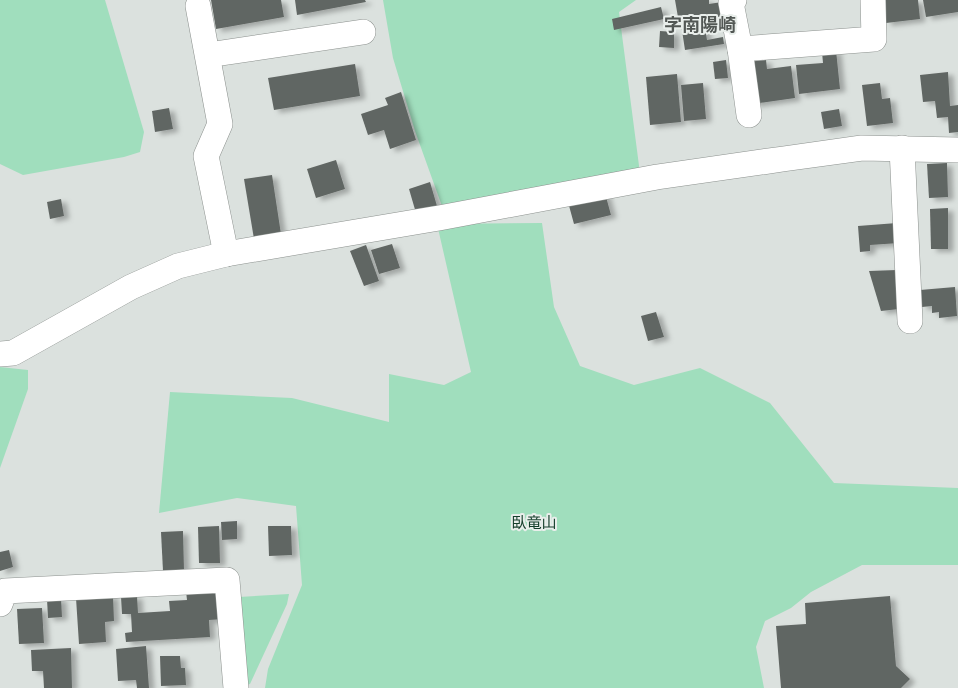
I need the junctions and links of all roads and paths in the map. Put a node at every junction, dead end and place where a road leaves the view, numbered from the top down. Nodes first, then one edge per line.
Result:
1 (734, 0) edge
2 (873, 0) edge
3 (198, 6) dead end
4 (363, 32) dead end
5 (740, 49) junction
6 (208, 55) junction
7 (749, 114) dead end
8 (902, 148) junction
9 (958, 150) edge
10 (226, 254) junction
11 (910, 321) dead end
12 (0, 354) edge
13 (0, 604) edge
14 (236, 688) edge

1 - 5 street
2 - 5 street
3 - 6 street
4 - 6 street
5 - 7 street
6 - 10 street
8 - 9 street
8 - 10 street
8 - 11 street
10 - 12 street
13 - 14 street

